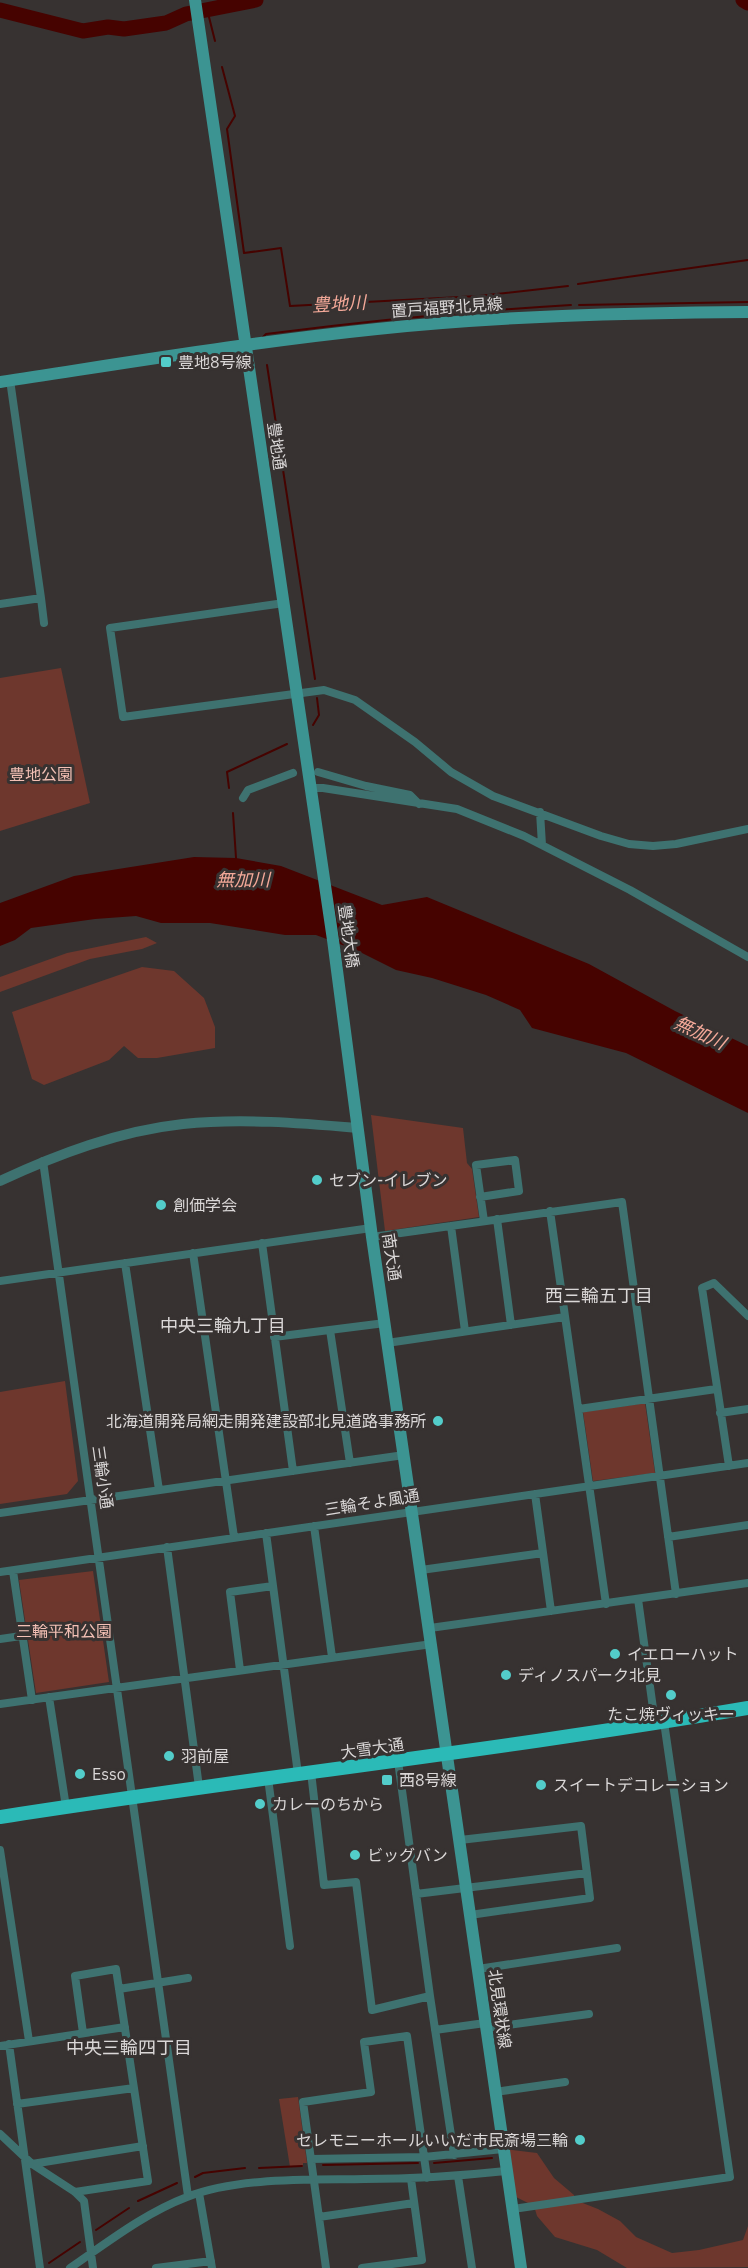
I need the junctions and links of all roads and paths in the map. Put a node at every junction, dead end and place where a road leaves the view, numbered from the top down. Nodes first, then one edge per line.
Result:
1 (195, 0) edge
2 (748, 312) edge
3 (245, 345) junction
4 (5, 381) edge
5 (41, 598) junction
6 (284, 603) junction
7 (0, 604) edge
8 (44, 623) dead end
9 (296, 693) junction
10 (318, 772) dead end
11 (293, 773) dead end
12 (311, 793) junction
13 (243, 798) dead end
14 (419, 804) junction
15 (540, 812) junction
16 (748, 829) edge
17 (542, 845) junction
18 (748, 957) edge
19 (358, 1128) junction
20 (43, 1161) junction
21 (0, 1181) edge
22 (480, 1197) junction
23 (550, 1212) junction
24 (497, 1219) junction
25 (484, 1221) junction
26 (451, 1226) junction
27 (371, 1232) junction
28 (262, 1243) junction
29 (193, 1253) junction
30 (125, 1263) junction
31 (59, 1273) junction
32 (0, 1281) edge
33 (748, 1316) edge
34 (566, 1317) junction
35 (384, 1323) junction
36 (511, 1325) junction
37 (330, 1330) junction
38 (465, 1331) junction
39 (274, 1337) junction
40 (387, 1343) junction
41 (716, 1389) junction
42 (648, 1399) junction
43 (579, 1409) junction
44 (748, 1409) edge
45 (720, 1413) junction
46 (404, 1455) junction
47 (350, 1463) junction
48 (748, 1463) edge
49 (729, 1466) junction
50 (292, 1471) junction
51 (659, 1476) junction
52 (225, 1480) junction
53 (590, 1486) junction
54 (159, 1490) junction
55 (535, 1494) junction
56 (92, 1500) junction
57 (413, 1511) junction
58 (0, 1513) edge
59 (748, 1525) edge
60 (314, 1526) junction
61 (266, 1533) junction
62 (234, 1537) junction
63 (668, 1537) junction
64 (167, 1547) junction
65 (543, 1553) junction
66 (100, 1557) junction
67 (421, 1570) junction
68 (12, 1571) junction
69 (0, 1572) edge
70 (748, 1583) edge
71 (273, 1586) junction
72 (676, 1594) junction
73 (638, 1599) junction
74 (606, 1604) junction
75 (551, 1611) junction
76 (430, 1628) junction
77 (21, 1636) junction
78 (0, 1639) edge
79 (432, 1644) junction
80 (332, 1657) junction
81 (283, 1664) junction
82 (240, 1670) junction
83 (184, 1677) junction
84 (117, 1686) junction
85 (49, 1697) junction
86 (32, 1700) junction
87 (0, 1704) edge
88 (748, 1708) edge
89 (660, 1723) junction
90 (448, 1754) junction
91 (398, 1761) junction
92 (305, 1773) junction
93 (268, 1778) junction
94 (199, 1787) junction
95 (134, 1797) junction
96 (66, 1807) junction
97 (0, 1818) edge
98 (460, 1840) junction
99 (0, 1850) edge
100 (587, 1873) junction
101 (466, 1888) junction
102 (416, 1894) junction
103 (470, 1915) junction
104 (290, 1946) dead end
105 (617, 1948) dead end
106 (478, 1969) junction
107 (188, 1978) dead end
108 (160, 1982) junction
109 (119, 1989) junction
110 (430, 1996) junction
111 (589, 2014) dead end
112 (486, 2025) junction
113 (125, 2027) junction
114 (435, 2030) junction
115 (83, 2034) junction
116 (28, 2041) junction
117 (5, 2045) edge
118 (564, 2082) dead end
119 (134, 2088) junction
120 (495, 2092) junction
121 (17, 2104) junction
122 (0, 2134) edge
123 (143, 2146) junction
124 (503, 2149) junction
125 (454, 2155) junction
126 (25, 2157) junction
127 (424, 2157) junction
128 (311, 2159) junction
129 (32, 2164) junction
130 (506, 2171) junction
131 (458, 2176) junction
132 (427, 2178) junction
133 (411, 2179) junction
134 (314, 2180) junction
135 (75, 2192) junction
136 (200, 2193) junction
137 (189, 2196) junction
138 (414, 2203) junction
139 (513, 2209) junction
140 (319, 2217) junction
141 (92, 2253) junction
142 (212, 2264) edge
143 (40, 2268) edge
144 (70, 2268) edge
145 (93, 2268) edge
146 (156, 2268) edge
147 (326, 2268) edge
148 (363, 2268) edge
149 (472, 2268) edge
150 (521, 2268) edge

1 - 3 main road
2 - 3 main road, 置戸福野北見線
3 - 4 main road
3 - 6 main road, 豊地通
4 - 5 street
5 - 7 street
5 - 8 street
6 - 9 main road, 豊地通
6 - 9 street
9 - 12 main road, 豊地通
9 - 15 street
10 - 14 street
11 - 13 street
12 - 14 street
12 - 19 main road, 豊地大橋
14 - 17 street
15 - 16 street
15 - 17 street
17 - 18 street
19 - 20 street
19 - 27 main road, 南大通
20 - 21 street
20 - 31 street, 三輪小通
22 - 22 street
22 - 25 street
23 - 24 street
23 - 34 street
23 - 42 street
24 - 25 street
24 - 36 street
25 - 26 street
26 - 27 street
26 - 38 street
27 - 28 street
27 - 35 main road, 南大通
28 - 29 street
28 - 39 street
29 - 30 street
29 - 52 street
30 - 31 street
30 - 54 street
31 - 32 street
31 - 56 street, 三輪小通
33 - 41 street
34 - 36 street
34 - 43 street
35 - 37 street
35 - 40 main road, 南大通
36 - 38 street
37 - 39 street
37 - 47 street
38 - 40 street
39 - 50 street
40 - 46 main road, 南大通
41 - 42 street
41 - 45 street
42 - 43 street
42 - 51 street
43 - 53 street
44 - 45 street
45 - 49 street
46 - 47 street
46 - 57 main road, 南大通
47 - 50 street
48 - 49 street, 三輪そよ風通
49 - 51 street, 三輪そよ風通
50 - 52 street
51 - 53 street, 三輪そよ風通
51 - 63 street
52 - 54 street
52 - 62 street
53 - 55 street, 三輪そよ風通
53 - 74 street
54 - 56 street
55 - 57 street, 三輪そよ風通
55 - 65 street
56 - 58 street
56 - 66 street, 三輪小通
57 - 60 street, 三輪そよ風通
57 - 67 main road, 南大通
59 - 63 street
60 - 61 street, 三輪そよ風通
60 - 80 street
61 - 62 street, 三輪そよ風通
61 - 71 street
62 - 64 street, 三輪そよ風通
63 - 72 street
64 - 66 street, 三輪そよ風通
64 - 83 street
65 - 67 street
65 - 75 street
66 - 68 street, 三輪そよ風通
66 - 84 street, 三輪小通
67 - 76 main road, 南大通
68 - 69 street, 三輪そよ風通
68 - 77 street
70 - 72 street
71 - 81 street
71 - 82 street
72 - 73 street
73 - 74 street
73 - 89 street
74 - 75 street
75 - 76 street
76 - 79 main road, 南大通
77 - 78 street
77 - 86 street
79 - 80 street
79 - 90 main road, 南大通
80 - 81 street
81 - 82 street
81 - 92 street
82 - 83 street
83 - 84 street
83 - 94 street
84 - 85 street
84 - 95 street, 三輪小通
85 - 86 street
85 - 96 street
86 - 87 street
88 - 89 highway, 大雪大通
89 - 90 highway, 大雪大通
89 - 139 street
90 - 91 highway, 大雪大通
90 - 98 main road, 北見環状線
91 - 92 highway, 大雪大通
91 - 102 street
92 - 93 highway, 大雪大通
92 - 110 street
93 - 94 highway, 大雪大通
93 - 104 street
94 - 95 highway, 大雪大通
95 - 96 highway, 大雪大通
95 - 108 street, 三輪小通
96 - 97 highway, 大雪大通
98 - 100 street
98 - 101 main road, 北見環状線
99 - 116 street
100 - 101 street
100 - 103 street
101 - 102 street
101 - 103 main road, 北見環状線
102 - 110 street
103 - 106 main road, 北見環状線
105 - 106 street
106 - 112 main road, 北見環状線
107 - 108 street
108 - 109 street
108 - 137 street, 三輪小通
109 - 113 street
109 - 115 street
110 - 114 street
111 - 112 street
112 - 114 street
112 - 120 main road, 北見環状線
113 - 115 street
113 - 119 street
114 - 125 street
115 - 116 street
116 - 117 street
117 - 121 street
118 - 120 street
119 - 121 street
119 - 123 street
120 - 124 main road, 北見環状線
121 - 126 street
122 - 126 street
123 - 129 street
123 - 135 street
124 - 125 street
124 - 130 main road, 北見環状線
125 - 127 street
126 - 129 street
126 - 143 street
127 - 128 street
127 - 128 street
127 - 132 street
128 - 134 street
129 - 135 street
130 - 131 street
130 - 139 main road, 北見環状線
131 - 132 street
131 - 149 street
132 - 133 street
133 - 134 street
133 - 138 street
134 - 136 street
134 - 140 street
135 - 141 street
136 - 137 street
136 - 142 street
137 - 141 street
138 - 140 street
138 - 148 street
139 - 150 main road, 北見環状線
140 - 147 street
141 - 144 street
141 - 145 street
142 - 146 street

